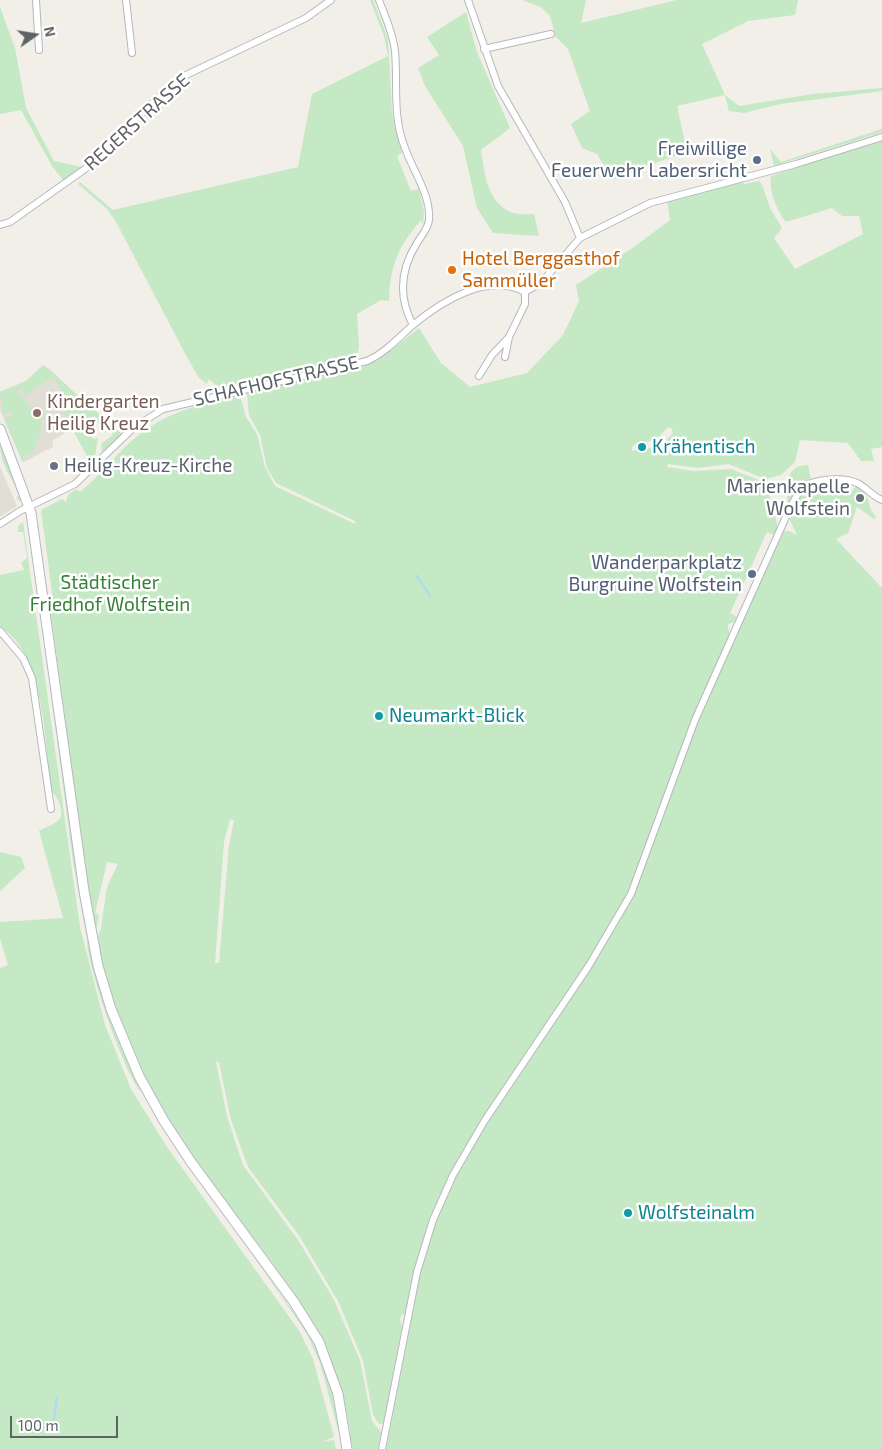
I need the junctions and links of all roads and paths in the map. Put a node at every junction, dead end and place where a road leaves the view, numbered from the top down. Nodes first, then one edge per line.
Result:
1 (36, 0) edge
2 (126, 0) edge
3 (331, 0) edge
4 (379, 0) edge
5 (468, 0) edge
6 (552, 34) dead end
7 (484, 49) junction
8 (39, 50) dead end
9 (132, 53) dead end
10 (882, 137) edge
11 (0, 225) edge
12 (580, 238) junction
13 (525, 292) junction
14 (413, 326) junction
15 (509, 337) junction
16 (505, 357) dead end
17 (479, 376) dead end
18 (0, 429) edge
19 (882, 500) edge
20 (30, 507) junction
21 (0, 524) edge
22 (0, 631) edge
23 (51, 809) dead end
24 (347, 1449) edge
25 (382, 1449) edge

1 - 8 street
2 - 9 street
3 - 11 street, REGERSTRASSE
4 - 14 street
5 - 7 street
6 - 7 street
7 - 12 street
10 - 12 street
12 - 13 street
13 - 14 street, SCHAFHOFSTRASSE
13 - 15 street
14 - 20 street, SCHAFHOFSTRASSE
15 - 16 street
15 - 17 street
18 - 20 main road
19 - 25 street
20 - 21 street, SCHAFHOFSTRASSE
20 - 24 main road
22 - 23 street

